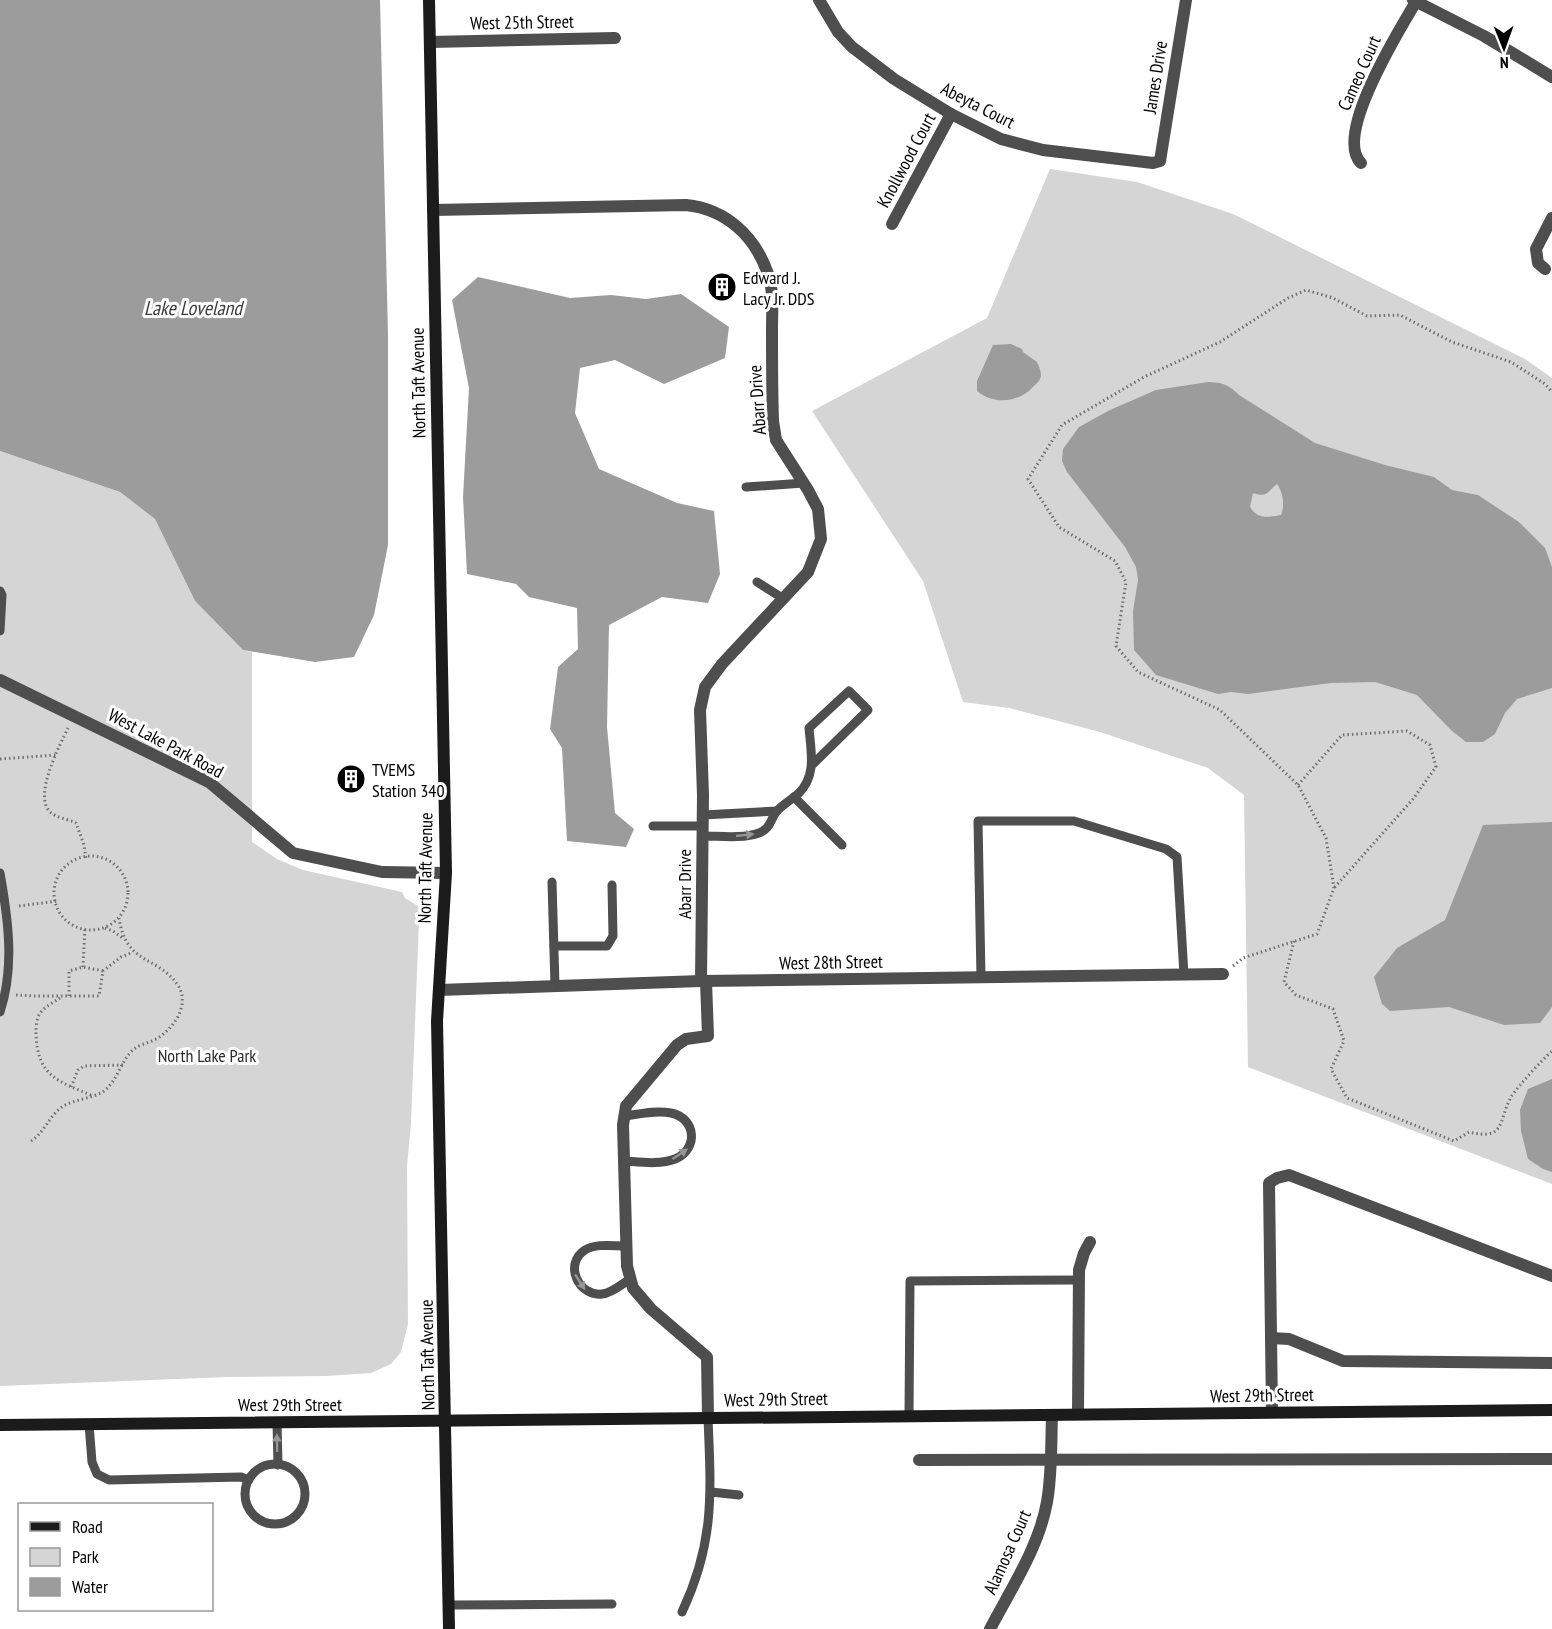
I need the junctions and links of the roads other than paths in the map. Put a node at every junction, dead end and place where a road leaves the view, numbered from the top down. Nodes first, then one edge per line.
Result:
1 (429, 0) edge
2 (819, 0) edge
3 (1186, 0) edge
4 (1415, 0) edge
5 (615, 38) dead end
6 (429, 42) junction
7 (1552, 77) edge
8 (951, 114) junction
9 (1160, 160) joint
10 (1361, 163) dead end
11 (433, 210) junction
12 (1552, 218) edge
13 (892, 224) dead end
14 (1545, 269) dead end
15 (804, 483) junction
16 (746, 487) dead end
17 (757, 582) dead end
18 (0, 591) edge
19 (784, 600) junction
20 (0, 631) edge
21 (0, 680) edge
22 (812, 765) junction
23 (794, 797) junction
24 (777, 811) junction
25 (653, 826) dead end
26 (702, 826) junction
27 (842, 845) dead end
28 (0, 873) edge
29 (446, 873) junction
30 (552, 882) dead end
31 (612, 885) dead end
32 (554, 946) junction
33 (1223, 974) road end
34 (1184, 975) junction
35 (981, 977) junction
36 (704, 981) junction
37 (555, 986) junction
38 (439, 990) junction
39 (0, 1012) edge
40 (625, 1116) junction
41 (624, 1161) junction
42 (1090, 1242) dead end
43 (626, 1246) junction
44 (1552, 1276) edge
45 (630, 1278) junction
46 (1079, 1280) junction
47 (1271, 1338) junction
48 (1552, 1363) edge
49 (1552, 1410) edge
50 (1272, 1412) junction
51 (1078, 1414) junction
52 (1052, 1415) junction
53 (909, 1416) junction
54 (708, 1418) junction
55 (277, 1422) junction
56 (446, 1422) junction
57 (89, 1424) junction
58 (0, 1425) edge
59 (1050, 1458) junction
60 (1552, 1459) edge
61 (919, 1460) dead end
62 (278, 1465) junction
63 (249, 1480) junction
64 (711, 1491) junction
65 (739, 1496) dead end
66 (612, 1604) dead end
67 (449, 1605) junction
68 (682, 1612) dead end
69 (449, 1629) edge
70 (990, 1629) edge

1 - 6 main road, North Taft Avenue
2 - 8 street, Abeyta Court
3 - 9 street, James Drive
4 - 7 street
4 - 10 street, Cameo Court
5 - 6 street, West 25th Street
6 - 11 main road, North Taft Avenue
8 - 9 street, Abeyta Court
8 - 13 street, Knollwood Court
11 - 15 street, Abarr Drive
11 - 29 main road, North Taft Avenue
12 - 14 street
15 - 16 lane
15 - 19 street, Abarr Drive
17 - 19 lane
18 - 20 lane
19 - 26 street, Abarr Drive
21 - 29 street, West Lake Park Road
22 - 22 lane
22 - 23 lane
23 - 24 lane
23 - 27 lane
24 - 26 lane
26 -> 24 lane
25 - 26 lane
26 - 36 street, Abarr Drive
28 - 39 lane
29 - 38 main road, North Taft Avenue
30 - 32 lane
31 - 32 lane
32 - 37 lane
33 - 34 street, West 28th Street
34 - 35 street, West 28th Street
34 - 35 lane
35 - 36 street, West 28th Street
36 - 37 street, West 28th Street
36 - 40 street, Abarr Drive
37 - 38 street, West 28th Street
38 - 56 main road, North Taft Avenue
40 - 41 street
41 -> 40 lane
41 - 43 street
42 - 46 street
43 - 45 street
43 -> 45 lane
44 - 47 street
45 - 54 street
46 - 51 street
46 - 53 lane
47 - 48 street
47 - 50 street
49 - 50 main road, West 29th Street
50 - 51 main road, West 29th Street
51 - 52 main road, West 29th Street
52 - 53 main road, West 29th Street
52 - 59 street, Alamosa Court
53 - 54 main road, West 29th Street
54 - 56 main road, West 29th Street
54 - 64 lane
55 - 56 main road, West 29th Street
55 - 57 main road, West 29th Street
62 -> 55 lane
56 - 67 main road, North Taft Avenue
57 - 58 main road, West 29th Street
57 - 63 lane
59 - 60 street
59 - 61 street
59 - 70 street, Alamosa Court
62 - 63 lane
62 - 63 lane
64 - 65 lane
64 - 68 lane
66 - 67 lane
67 - 69 main road, North Taft Avenue

